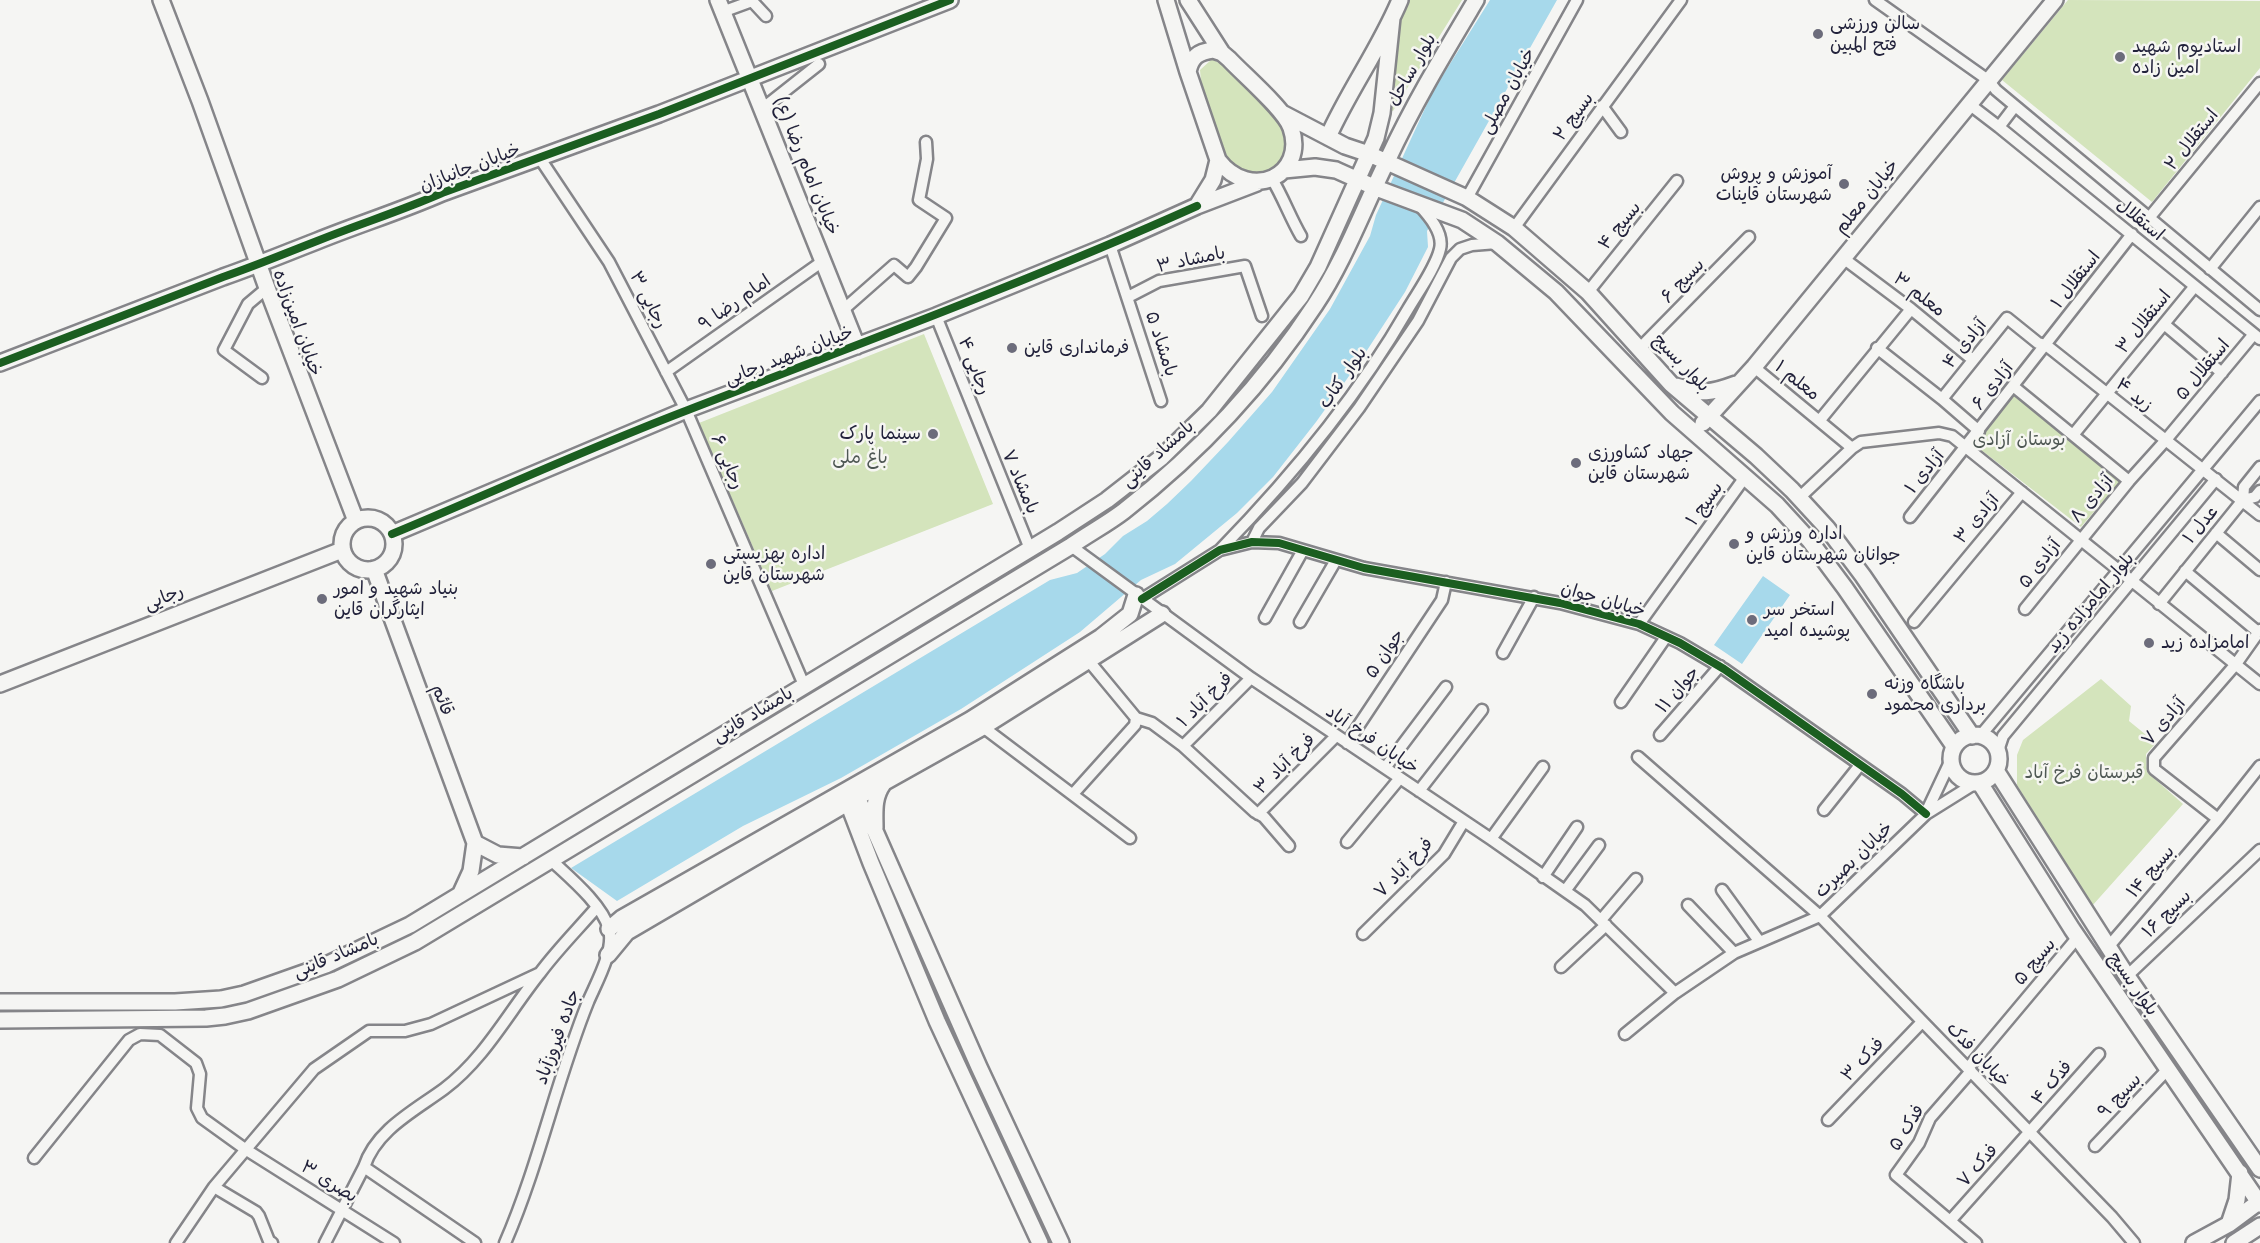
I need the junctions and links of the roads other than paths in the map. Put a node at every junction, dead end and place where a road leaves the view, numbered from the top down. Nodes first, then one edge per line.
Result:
1 (161, 0) edge
2 (950, 0) edge
3 (1166, 0) edge
4 (1188, 0) edge
5 (1400, 0) edge
6 (1476, 0) edge
7 (1577, 0) edge
8 (1681, 0) edge
9 (1875, 0) edge
10 (2055, 0) edge
11 (720, 6) edge
12 (766, 16) dead end
13 (1392, 18) junction
14 (1222, 53) junction
15 (819, 64) dead end
16 (1188, 72) junction
17 (749, 77) junction
18 (1988, 80) junction
19 (2260, 83) edge
20 (1969, 104) junction
21 (1602, 106) junction
22 (2015, 106) junction
23 (762, 109) junction
24 (1281, 113) junction
25 (1999, 127) junction
26 (1621, 132) dead end
27 (1328, 136) junction
28 (926, 142) dead end
29 (1369, 154) junction
30 (539, 157) junction
31 (1218, 160) junction
32 (1386, 162) junction
33 (1271, 177) junction
34 (1358, 180) junction
35 (1677, 181) dead end
36 (1376, 188) junction
37 (1467, 198) junction
38 (1419, 204) junction
39 (1197, 206) junction
40 (2260, 207) edge
41 (2149, 218) junction
42 (1514, 228) junction
43 (2132, 234) junction
44 (1300, 236) dead end
45 (1749, 237) dead end
46 (1497, 243) junction
47 (1110, 245) junction
48 (1436, 258) junction
49 (1843, 258) junction
50 (823, 261) junction
51 (260, 265) junction
52 (1447, 265) junction
53 (1318, 267) junction
54 (2210, 269) junction
55 (1332, 275) junction
56 (2195, 286) junction
57 (267, 288) junction
58 (1588, 292) junction
59 (1128, 297) junction
60 (1911, 309) junction
61 (843, 310) junction
62 (2260, 310) edge
63 (936, 316) junction
64 (1262, 316) dead end
65 (2164, 324) junction
66 (2257, 336) edge
67 (2046, 345) junction
68 (857, 346) junction
69 (1640, 348) junction
70 (1877, 348) junction
71 (1973, 360) junction
72 (0, 363) edge
73 (1754, 367) junction
74 (666, 372) junction
75 (2222, 374) junction
76 (262, 378) dead end
77 (1739, 383) junction
78 (1671, 384) junction
79 (2013, 387) junction
80 (2107, 394) junction
81 (1942, 399) junction
82 (1161, 401) dead end
83 (2260, 402) edge
84 (686, 410) junction
85 (1708, 418) junction
86 (1820, 420) junction
87 (980, 428) joint
88 (1978, 431) junction
89 (1695, 432) junction
90 (2073, 435) junction
91 (2165, 441) junction
92 (1967, 447) junction
93 (1852, 448) junction
94 (2260, 467) edge
95 (2203, 470) junction
96 (1745, 477) junction
97 (2216, 479) junction
98 (2129, 481) junction
99 (2260, 491) edge
100 (2022, 492) junction
101 (1799, 498) junction
102 (2243, 500) junction
103 (2260, 515) edge
104 (1910, 517) dead end
105 (356, 521) junction
106 (2216, 533) junction
107 (392, 534) junction
108 (2081, 539) junction
109 (1252, 542) junction
110 (1071, 546) junction
111 (1030, 549) junction
112 (342, 550) junction
113 (1220, 550) junction
114 (1303, 550) junction
115 (1335, 560) junction
116 (374, 569) junction
117 (2260, 570) edge
118 (2119, 571) junction
119 (2185, 571) junction
120 (1446, 582) junction
121 (2130, 582) junction
122 (1139, 597) junction
123 (1534, 597) junction
124 (2159, 604) junction
125 (2025, 609) dead end
126 (1162, 614) junction
127 (1265, 618) dead end
128 (1299, 622) dead end
129 (1914, 622) dead end
130 (1640, 624) junction
131 (2259, 631) edge
132 (1666, 637) junction
133 (1503, 653) dead end
134 (1088, 660) junction
135 (2236, 664) junction
136 (1720, 666) junction
137 (1251, 678) junction
138 (0, 684) edge
139 (2260, 684) edge
140 (804, 685) junction
141 (1446, 687) dead end
142 (1621, 702) dead end
143 (1482, 710) dead end
144 (1136, 718) junction
145 (983, 727) junction
146 (1660, 735) dead end
147 (1976, 735) junction
148 (1336, 736) junction
149 (716, 739) junction
150 (1347, 743) junction
151 (1183, 746) junction
152 (1998, 751) junction
153 (725, 754) junction
154 (1952, 754) junction
155 (1638, 757) dead end
156 (1860, 765) junction
157 (2260, 766) edge
158 (1543, 767) dead end
159 (1385, 768) junction
160 (1997, 772) junction
161 (1400, 778) junction
162 (1977, 783) junction
163 (883, 784) junction
164 (1419, 791) junction
165 (1073, 794) junction
166 (850, 795) junction
167 (1824, 810) dead end
168 (1258, 814) junction
169 (1926, 814) junction
170 (826, 816) junction
171 (2218, 819) junction
172 (1464, 821) junction
173 (1577, 827) dead end
174 (867, 833) junction
175 (1130, 838) dead end
176 (1491, 839) junction
177 (1347, 842) dead end
178 (475, 843) junction
179 (1599, 845) dead end
180 (1289, 846) dead end
181 (2260, 850) edge
182 (524, 857) junction
183 (551, 860) junction
184 (1544, 877) junction
185 (1636, 879) dead end
186 (1722, 890) dead end
187 (1565, 891) junction
188 (460, 895) junction
189 (1688, 905) dead end
190 (597, 908) junction
191 (1820, 916) junction
192 (1603, 922) junction
193 (609, 929) junction
194 (1363, 934) dead end
195 (2077, 938) junction
196 (1759, 941) junction
197 (2109, 946) junction
198 (1734, 953) junction
199 (608, 955) junction
200 (1561, 967) dead end
201 (540, 973) junction
202 (2127, 976) junction
203 (1675, 993) junction
204 (0, 1002) edge
205 (0, 1020) edge
206 (1922, 1022) junction
207 (1624, 1034) dead end
208 (2099, 1054) dead end
209 (2168, 1069) junction
210 (1970, 1070) junction
211 (1828, 1120) dead end
212 (2030, 1133) junction
213 (2241, 1141) junction
214 (2095, 1146) dead end
215 (2260, 1148) edge
216 (245, 1149) junction
217 (34, 1158) dead end
218 (364, 1167) junction
219 (2260, 1169) edge
220 (2240, 1173) junction
221 (214, 1187) junction
222 (2260, 1203) edge
223 (342, 1210) junction
224 (1950, 1221) junction
225 (2229, 1224) junction
226 (2260, 1226) edge
227 (2239, 1242) edge
228 (176, 1243) edge
229 (272, 1243) edge
230 (325, 1243) edge
231 (394, 1243) edge
232 (475, 1243) edge
233 (505, 1243) edge
234 (1040, 1243) edge
235 (1061, 1243) edge
236 (1976, 1243) edge
237 (2133, 1243) edge
238 (2194, 1243) edge

1 - 51 main road, خیابان امین‌زاده
2 - 17 main road, خیابان جانبازان
3 - 16 main road
4 - 14 main road
5 - 13 main road, بلوار ساحل
6 - 32 main road, بلوار ساحل
7 - 37 street, خیابان مصلی
8 - 21 street, بسیج ۲
9 - 18 street, استقلال
10 - 18 main road, خیابان معلم
11 - 12 street
11 - 17 main road, خیابان امام رضا (ع)
13 - 27 main road, بلوار ساحل
13 - 29 main road, بلوار ساحل
14 - 16 main road
14 - 24 main road
15 - 23 street
16 - 31 main road
17 - 23 main road, خیابان امام رضا (ع)
17 - 30 main road, خیابان جانبازان
18 - 20 main road, خیابان معلم
18 - 22 street, استقلال
19 - 41 street, استقلال ۲
20 - 25 street, استقلال
20 - 49 main road, خیابان معلم
21 - 26 street
21 - 42 street, بسیج ۲
22 - 25 street
22 - 41 street, استقلال
23 - 50 main road, خیابان امام رضا (ع)
24 - 27 main road, بلوار بسیج
24 - 33 main road
25 - 43 street, استقلال
27 - 29 main road, بلوار بسیج
28 - 61 street
29 - 32 main road, بلوار بسیج
29 - 34 main road, بلوار ساحل
30 - 51 main road, خیابان جانبازان
30 - 74 street, رجایی ۳
31 - 33 main road
31 - 39 main road
32 - 36 main road, بلوار ساحل
32 - 37 main road, بلوار بسیج
33 - 34 main road
33 - 39 main road, خیابان شهید رجایی
33 - 44 street
34 - 36 main road
34 - 53 main road, بامشاد قاینی
35 - 58 street, بسیج ۴
36 - 38 main road
36 - 55 main road, بامشاد قاینی
37 - 42 main road, بلوار بسیج
38 - 46 main road
38 - 48 street, بلوار کتاب
39 - 47 main road, خیابان شهید رجایی
40 - 54 street
41 - 54 street, استقلال
42 - 58 main road, بلوار بسیج
43 - 56 street, استقلال
43 - 67 street, استقلال ۱
45 - 69 street, بسیج ۶
46 - 52 street, بلوار کتاب
46 - 89 main road
47 - 59 street, بامشاد ۵
47 - 63 main road, خیابان شهید رجایی
48 - 52 street
48 - 113 street, بلوار کتاب
49 - 60 street, معلم ۳
49 - 73 main road, خیابان معلم
50 - 61 main road, خیابان امام رضا (ع)
50 - 74 street, امام رضا ۹
51 - 57 main road, خیابان امین‌زاده
51 - 72 main road, خیابان جانبازان
52 - 109 street, بلوار کتاب
53 - 55 main road
53 - 111 main road, بامشاد قاینی
54 - 62 street, استقلال
55 - 110 main road, بامشاد قاینی
56 - 65 street, استقلال ۳
56 - 66 street, استقلال
57 - 76 street
57 - 105 main road, خیابان امین‌زاده
58 - 69 main road, بلوار بسیج
59 - 64 street, بامشاد ۳
59 - 82 street, بامشاد ۵
60 - 70 street
60 - 71 street, معلم ۳
61 - 68 main road, خیابان امام رضا (ع)
63 - 68 main road, خیابان شهید رجایی
63 - 87 street, رجایی ۴
65 - 75 street
65 - 80 street, استقلال ۳
66 - 75 street, استقلال ۵
67 - 71 street, آزادی ۴
67 - 79 street, آزادی ۶
67 - 80 street, زید ۴
68 - 84 main road, خیابان شهید رجایی
69 - 78 main road, بلوار بسیج
70 - 81 street
70 - 86 street
71 - 81 street, آزادی ۴
73 - 77 main road, خیابان معلم
73 - 86 street, معلم ۱
74 - 84 street, رجایی ۳
75 - 91 street, استقلال ۵
77 - 78 main road
77 - 85 main road, خیابان معلم
78 - 85 main road, بلوار بسیج
79 - 88 street, آزادی ۶
79 - 90 street
80 - 90 street, استقلال ۳
80 - 91 street, زید ۴
81 - 88 street
83 - 95 street, بلوار امامزاده زید
84 - 107 main road, خیابان شهید رجایی
84 - 140 street, رجایی ۶
85 - 89 main road, خیابان معلم
85 - 101 main road, بلوار بسیج
86 - 93 street, معلم ۱
87 - 111 street, بامشاد ۷
88 - 92 street, آزادی ۶
89 - 96 main road
90 - 98 street
91 - 95 street, زید ۴
91 - 98 street, استقلال ۵
92 - 93 street
92 - 100 street
92 - 104 street, آزادی ۱
93 - 101 street
94 - 102 street
95 - 97 street, زید ۴
95 - 118 street, بلوار امامزاده زید
96 - 130 street, بسیج ۱
96 - 154 main road
97 - 102 street, زید ۴
97 - 121 street, بلوار امامزاده زید
98 - 108 street, آزادی ۸
99 - 102 street
100 - 108 street
100 - 129 street, آزادی ۳
101 - 147 main road, بلوار بسیج
102 - 103 street, زید ۴
102 - 106 street, عدل ۱
105 - 107 main road
105 - 112 main road
106 - 117 street
106 - 119 street, عدل ۱
107 - 116 main road
108 - 118 street
108 - 125 street, آزادی ۵
109 - 113 street, خیابان جوان
109 - 114 street, خیابان جوان
110 - 122 street, خیابان فرخ آباد
110 - 153 main road, بامشاد قاینی
111 - 140 main road, بامشاد قاینی
112 - 116 main road
112 - 138 main road, رجایی
113 - 122 street
114 - 115 street, خیابان جوان
114 - 127 street
115 - 120 street, خیابان جوان
115 - 128 street
116 - 178 main road, قائم
118 - 121 street
118 - 147 street, بلوار امامزاده زید
119 - 124 street, عدل ۱
119 - 131 street
120 - 123 street, خیابان جوان
120 - 150 street, جوان ۵
121 - 124 street
121 - 152 street, بلوار امامزاده زید
122 - 126 street, خیابان فرخ آباد
122 - 166 main road
123 - 130 street, خیابان جوان
123 - 133 street
124 - 135 street
126 - 134 main road
126 - 137 street, خیابان فرخ آباد
130 - 132 street, خیابان جوان
131 - 135 street
132 - 136 street, خیابان جوان
132 - 142 street
134 - 144 street
134 - 145 main road
135 - 139 street
135 - 171 street, آزادی ۷
136 - 146 street, جوان ۱۱
136 - 156 street, خیابان جوان
137 - 148 street, خیابان فرخ آباد
137 - 151 street, فرخ آباد ۱
140 - 149 main road, بامشاد قاینی
141 - 159 street
143 - 164 street
144 - 151 street
144 - 165 street
145 - 163 main road
145 - 165 street
147 - 152 main road
147 - 154 main road
148 - 150 street, خیابان فرخ آباد
148 - 168 street, فرخ آباد ۳
149 - 153 main road
149 - 182 main road, بامشاد قاینی
150 - 159 street, خیابان فرخ آباد
151 - 168 street
152 - 160 main road
153 - 183 main road, بامشاد قاینی
154 - 162 main road
154 - 169 street
155 - 191 street, خیابان فدک
156 - 167 street
156 - 169 street, خیابان جوان
157 - 171 street, بسیج ۱۴
158 - 176 street
159 - 161 street, خیابان فرخ آباد
160 - 162 main road
160 - 197 main road, بلوار بسیج
161 - 164 street, خیابان فرخ آباد
161 - 177 street
162 - 169 street
162 - 195 main road, بلوار بسیج
163 - 166 main road
163 - 174 main road
164 - 172 street, خیابان فرخ آباد
165 - 175 street
166 - 170 main road
166 - 174 main road
166 - 193 main road
168 - 180 street
169 - 191 street, خیابان بصیرت
170 - 174 main road
170 - 199 main road
171 - 197 street, بسیج ۱۴
172 - 176 street, خیابان فرخ آباد
172 - 194 street, فرخ آباد ۷
173 - 184 street
174 - 234 main road
174 - 235 main road
176 - 184 street, خیابان فرخ آباد
178 - 182 main road
178 - 188 main road, قائم
179 - 187 street
181 - 202 street, بسیج ۱۶
182 - 188 main road, بامشاد قاینی
183 - 190 street
183 - 205 main road, بامشاد قاینی
184 - 187 street, خیابان فرخ آباد
185 - 192 street
186 - 196 street
187 - 192 street, خیابان فرخ آباد
188 - 204 main road, بامشاد قاینی
189 - 198 street
190 - 193 street
190 - 201 street
191 - 196 street, خیابان بصیرت
191 - 206 street, خیابان فدک
192 - 200 street
192 - 203 street, خیابان فرخ آباد
193 - 199 street, جاده فیروزآباد
195 - 209 main road, بلوار بسیج
195 - 210 street, بسیج ۵
196 - 198 street, خیابان بصیرت
197 - 202 main road, بلوار بسیج
198 - 203 street, خیابان بصیرت
199 - 233 street, جاده فیروزآباد
201 - 216 street
201 - 218 street
202 - 213 main road, بلوار بسیج
203 - 207 street, خیابان بصیرت
206 - 210 street, خیابان فدک
206 - 211 street, فدک ۳
208 - 212 street, فدک ۴
209 - 214 street, بسیج ۹
209 - 220 main road, بلوار بسیج
210 - 212 street, خیابان فدک
210 - 224 street, فدک ۵
212 - 224 street, فدک ۷
212 - 237 street, خیابان فدک
213 - 215 main road
213 - 219 main road, بلوار بسیج
216 - 217 street, بصری ۳
216 - 221 street
216 - 223 street, بصری ۳
218 - 223 street
218 - 232 street
220 - 222 main road, بلوار بسیج
220 - 225 main road
221 - 228 street
221 - 229 street
222 - 225 main road
223 - 230 street
223 - 231 street, بصری ۳
224 - 236 street
225 - 238 main road
226 - 227 main road

